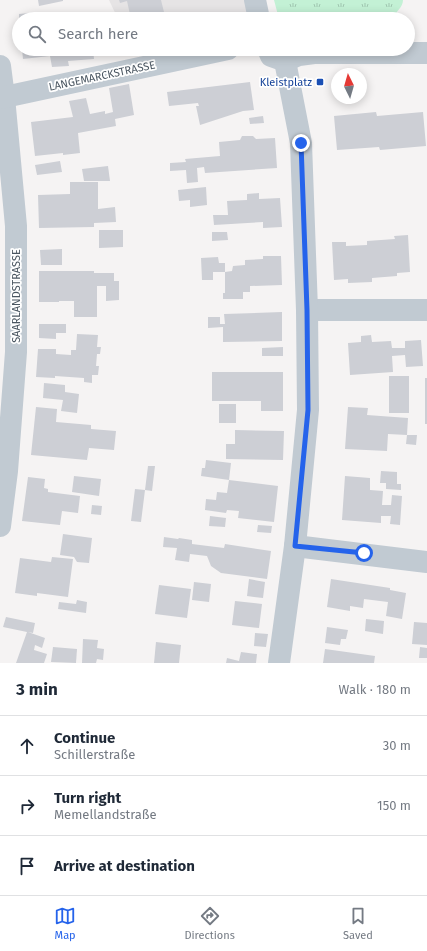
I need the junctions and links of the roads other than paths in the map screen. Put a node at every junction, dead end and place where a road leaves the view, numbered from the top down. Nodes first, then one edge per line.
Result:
1 (255, 0) edge
2 (258, 12) edge
3 (415, 53) edge
4 (427, 53) edge
5 (196, 56) edge
6 (271, 56) edge
7 (297, 56) edge
8 (286, 61) junction
9 (0, 66) edge
10 (2, 98) edge
11 (307, 310) junction
12 (427, 310) edge
13 (0, 526) edge
14 (295, 546) junction
15 (427, 562) edge
16 (279, 663) edge

1 - 2 street
3 - 4 street
5 - 10 street, LANGEMARCKSTRASSE
6 - 8 street
7 - 8 street
8 - 11 street
9 - 10 street, SAARLANDSTRASSE
10 - 13 street, SAARLANDSTRASSE
11 - 12 street
11 - 14 street
14 - 15 street
14 - 16 street

